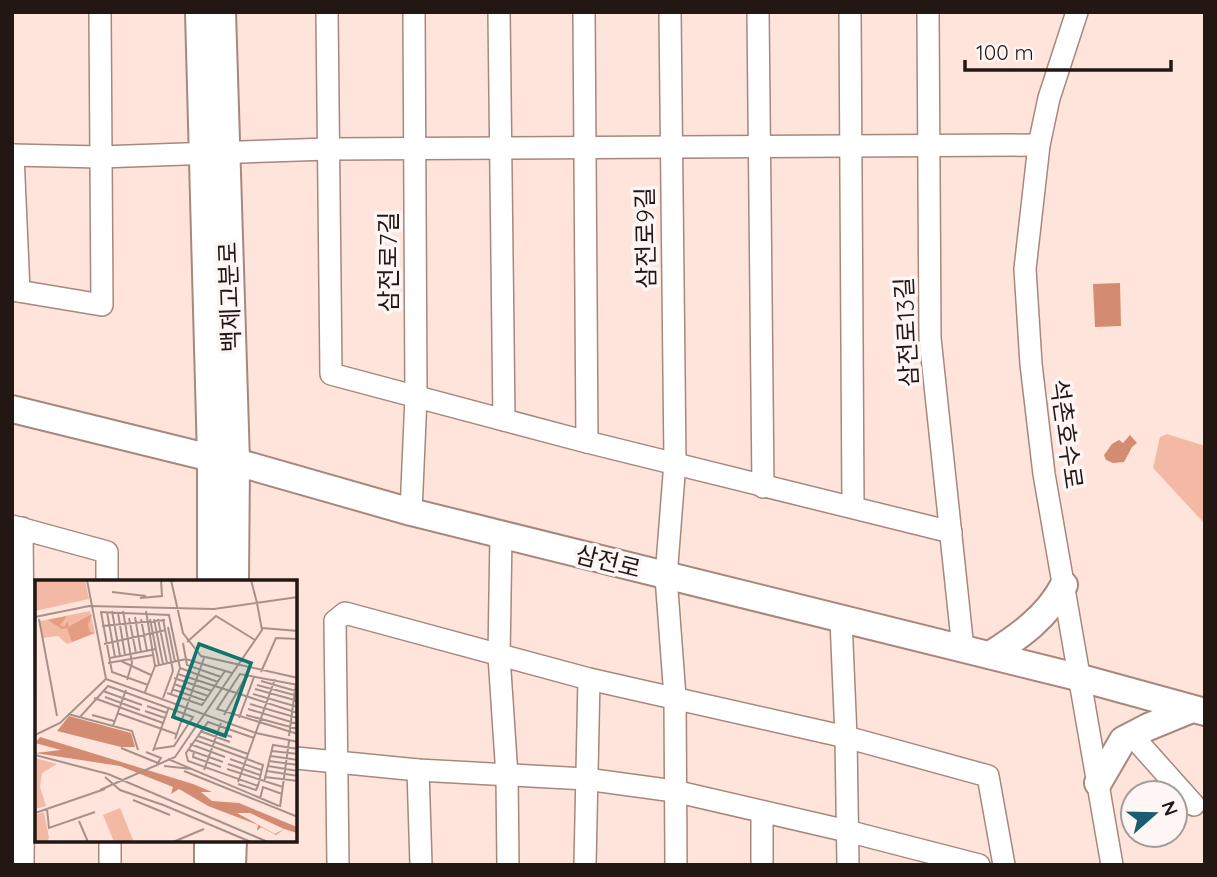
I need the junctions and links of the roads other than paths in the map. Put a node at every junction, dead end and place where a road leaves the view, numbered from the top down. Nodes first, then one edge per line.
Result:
1 (100, 12) edge
2 (199, 12) edge
3 (222, 12) edge
4 (327, 12) edge
5 (414, 12) edge
6 (499, 12) edge
7 (584, 12) edge
8 (670, 12) edge
9 (758, 12) edge
10 (850, 12) edge
11 (928, 12) edge
12 (1077, 12) edge
13 (930, 144) junction
14 (850, 145) junction
15 (1039, 145) junction
16 (760, 146) junction
17 (585, 147) junction
18 (671, 147) junction
19 (501, 148) junction
20 (328, 149) junction
21 (415, 149) junction
22 (213, 153) junction
23 (13, 155) edge
24 (100, 157) junction
25 (16, 290) edge
26 (416, 397) junction
27 (12, 409) edge
28 (505, 420) junction
29 (587, 442) junction
30 (223, 460) junction
31 (675, 462) junction
32 (763, 487) junction
33 (853, 507) junction
34 (411, 512) junction
35 (17, 527) edge
36 (951, 532) junction
37 (501, 535) junction
38 (666, 577) junction
39 (107, 580) edge
40 (211, 580) edge
41 (235, 580) edge
42 (1064, 585) junction
43 (841, 620) junction
44 (963, 649) junction
45 (990, 655) junction
46 (499, 656) junction
47 (1081, 678) junction
48 (589, 679) junction
49 (676, 697) junction
50 (1198, 710) edge
51 (846, 737) junction
52 (1136, 740) dead end
53 (24, 750) edge
54 (298, 758) edge
55 (336, 762) junction
56 (418, 770) junction
57 (506, 776) junction
58 (586, 779) junction
59 (1098, 783) junction
60 (674, 791) junction
61 (1194, 805) dead end
62 (762, 812) junction
63 (847, 831) junction
64 (110, 842) edge
65 (208, 842) edge
66 (233, 842) edge
67 (933, 859) edge
68 (23, 865) edge
69 (110, 865) edge
70 (208, 865) edge
71 (232, 865) edge
72 (338, 865) edge
73 (421, 865) edge
74 (508, 865) edge
75 (585, 865) edge
76 (676, 865) edge
77 (762, 865) edge
78 (848, 865) edge
79 (979, 865) edge
80 (1004, 865) edge
81 (1112, 865) edge

1 - 24 street
2 - 22 main road, 백제고분로
3 - 22 main road, 백제고분로
4 - 20 street
5 - 21 street, 삼전로7길
6 - 19 street
7 - 17 street
8 - 18 street, 삼전로9길
9 - 16 street
10 - 14 street
11 - 13 street, 삼전로13길
12 - 15 street, 석촌호수로
13 - 14 street
13 - 15 street
13 - 36 street, 삼전로13길
14 - 16 street
14 - 33 street
15 - 42 street, 석촌호수로
16 - 18 street
16 - 32 street
17 - 18 street
17 - 19 street
17 - 29 street
18 - 31 street, 삼전로9길
19 - 21 street
19 - 28 street
20 - 21 street
20 - 22 street
20 - 26 street
21 - 26 street, 삼전로7길
22 - 24 street
22 - 30 main road, 백제고분로
23 - 24 street
23 - 25 street
24 - 25 street
26 - 28 street
26 - 34 street, 삼전로7길
27 - 30 main road, 삼전로
28 - 29 street
29 - 31 street
30 - 34 main road, 삼전로
30 - 40 main road, 백제고분로
30 - 41 main road, 백제고분로
31 - 32 street
31 - 38 street, 삼전로9길
32 - 33 street
33 - 36 street
34 - 37 main road, 삼전로
35 - 39 street
35 - 53 street
36 - 44 street, 삼전로13길
37 - 38 main road, 삼전로
37 - 46 street
38 - 43 main road, 삼전로
38 - 49 street, 삼전로9길
42 - 45 main road
42 - 47 street, 석촌호수로
43 - 44 main road, 삼전로
43 - 51 street
44 - 45 main road, 삼전로
45 - 47 main road, 삼전로
46 - 48 street
46 - 55 street
46 - 57 street
47 - 50 main road, 삼전로
47 - 59 street, 석촌호수로
48 - 49 street
48 - 58 street
49 - 51 street
49 - 60 street, 삼전로9길
50 - 59 main road
51 - 63 street
51 - 80 street
52 - 61 street
53 - 68 street
54 - 55 street
55 - 56 street
55 - 72 street
56 - 57 street
56 - 73 street
57 - 58 street
57 - 74 street
58 - 60 street
58 - 75 street
59 - 81 street, 석촌호수로
60 - 62 street
60 - 76 street, 삼전로9길
62 - 63 street
62 - 77 street
63 - 67 street
63 - 78 street
64 - 69 street
65 - 70 main road
66 - 71 main road
67 - 79 street

